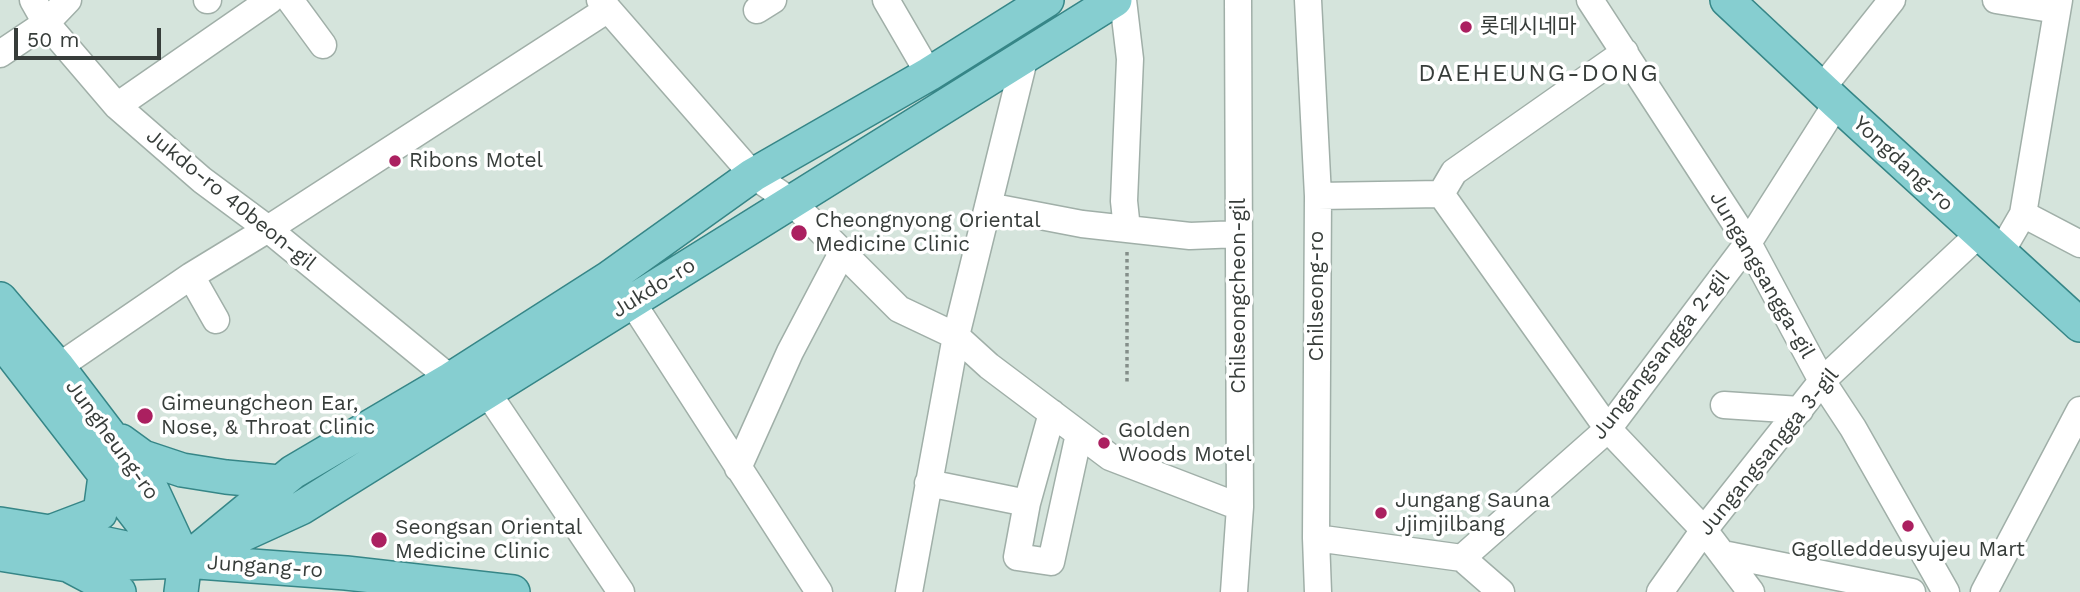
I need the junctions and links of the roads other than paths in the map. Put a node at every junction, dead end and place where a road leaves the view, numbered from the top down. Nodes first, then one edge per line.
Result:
1 (33, 0) edge
2 (68, 0) edge
3 (76, 0) edge
4 (88, 0) edge
5 (270, 0) edge
6 (290, 0) edge
7 (886, 0) edge
8 (1115, 0) edge
9 (1123, 0) edge
10 (1238, 0) edge
11 (1308, 0) edge
12 (1590, 0) edge
13 (1727, 0) edge
14 (1892, 0) edge
15 (1996, 0) edge
16 (1041, 2) edge
17 (604, 4) edge
18 (2058, 5) edge
19 (46, 23) junction
20 (323, 45) dead end
21 (1625, 52) junction
22 (0, 54) edge
23 (1025, 56) junction
24 (929, 74) junction
25 (1829, 95) junction
26 (117, 107) junction
27 (753, 175) junction
28 (1441, 194) junction
29 (1318, 197) junction
30 (792, 202) junction
31 (988, 206) junction
32 (2022, 214) junction
33 (268, 229) junction
34 (1127, 229) junction
35 (1239, 234) junction
36 (1748, 243) junction
37 (1990, 243) junction
38 (2080, 244) edge
39 (842, 253) junction
40 (191, 276) junction
41 (0, 299) edge
42 (632, 302) junction
43 (216, 320) dead end
44 (2080, 325) edge
45 (956, 336) junction
46 (0, 339) edge
47 (58, 367) junction
48 (451, 379) junction
49 (1822, 381) junction
50 (487, 392) junction
51 (1724, 405) dead end
52 (1800, 410) junction
53 (2080, 410) edge
54 (1052, 413) junction
55 (1608, 429) junction
56 (108, 432) junction
57 (1079, 434) junction
58 (738, 468) junction
59 (105, 476) junction
60 (279, 482) junction
61 (929, 483) junction
62 (1027, 502) junction
63 (1240, 507) junction
64 (273, 521) junction
65 (0, 524) edge
66 (1704, 530) junction
67 (50, 531) junction
68 (1316, 538) junction
69 (0, 554) edge
70 (1723, 554) junction
71 (1462, 558) junction
72 (68, 565) junction
73 (183, 576) edge
74 (303, 586) edge
75 (119, 592) edge
76 (513, 592) edge
77 (621, 592) edge
78 (819, 592) edge
79 (909, 592) edge
80 (1234, 592) edge
81 (1318, 592) edge
82 (1501, 592) edge
83 (1660, 592) edge
84 (1751, 592) edge
85 (1912, 592) edge
86 (1946, 592) edge
87 (1984, 592) edge

1 - 19 street, Jukdo-ro 40beon-gil
2 - 19 street
3 - 4 street
5 - 26 street
6 - 20 street
7 - 24 street
8 - 23 main road, Jukdo-ro
9 - 34 street
10 - 35 street, Chilseongcheon-gil
11 - 29 street, Chilseong-ro
12 - 21 street, Jungangsangga-gil
13 - 25 main road, Yongdang-ro
14 - 25 street, Jungangsangga 2-gil
15 - 18 street
16 - 24 main road, Jukdo-ro
17 - 27 street
17 - 33 street
18 - 32 street, Jungangsangga 3-gil
19 - 22 street
19 - 26 street, Jukdo-ro 40beon-gil
21 - 28 street
21 - 36 street, Jungangsangga-gil
23 - 30 main road, Jukdo-ro
23 - 31 street
24 - 27 main road, Jukdo-ro
25 - 36 street, Jungangsangga 2-gil
25 - 37 main road, Yongdang-ro
26 - 33 street, Jukdo-ro 40beon-gil
27 - 30 street
27 - 48 main road, Jukdo-ro
28 - 29 street
28 - 55 street
29 - 68 street, Chilseong-ro
30 - 39 street
30 - 42 main road, Jukdo-ro
31 - 34 street
31 - 45 street
32 - 37 street, Jungangsangga 3-gil
32 - 38 street
33 - 40 street
33 - 48 street, Jukdo-ro 40beon-gil
34 - 35 street
35 - 63 street, Chilseongcheon-gil
36 - 49 street, Jungangsangga-gil
36 - 55 street, Jungangsangga 2-gil
37 - 44 main road, Yongdang-ro
37 - 49 street, Jungangsangga 3-gil
39 - 45 street
39 - 58 street
40 - 43 street
40 - 47 street
41 - 47 main road, Jungheung-ro
42 - 50 main road, Jukdo-ro
42 - 58 street
45 - 54 street
45 - 61 street
46 - 59 main road, Jungheung-ro
47 - 56 main road, Jungheung-ro
48 - 60 main road, Jukdo-ro
49 - 52 street, Jungangsangga 3-gil
49 - 86 street, Jungangsangga-gil
50 - 64 main road, Jukdo-ro
50 - 77 street
51 - 52 street
52 - 66 street, Jungangsangga 3-gil
53 - 87 street
54 - 57 street
54 - 62 street
55 - 66 street
55 - 71 street, Jungangsangga 2-gil
56 - 60 main road
56 - 73 main road, Jungheung-ro
57 - 62 street
57 - 63 street
58 - 78 street
59 - 67 main road
59 - 73 main road, Jungheung-ro
60 - 73 main road, Jukdo-ro
61 - 62 street
61 - 79 street
63 - 80 street, Chilseongcheon-gil
64 - 73 main road, Jukdo-ro
64 - 74 main road
65 - 67 main road, Jungang-ro
66 - 70 street
66 - 83 street, Jungangsangga 3-gil
67 - 73 main road, Jungang-ro
68 - 71 street
68 - 81 street, Chilseong-ro
69 - 72 main road, Jungang-ro
70 - 84 street
70 - 85 street
71 - 82 street
72 - 73 main road, Jungang-ro
72 - 75 main road
73 - 74 main road, Jungang-ro
74 - 76 main road, Jungang-ro

